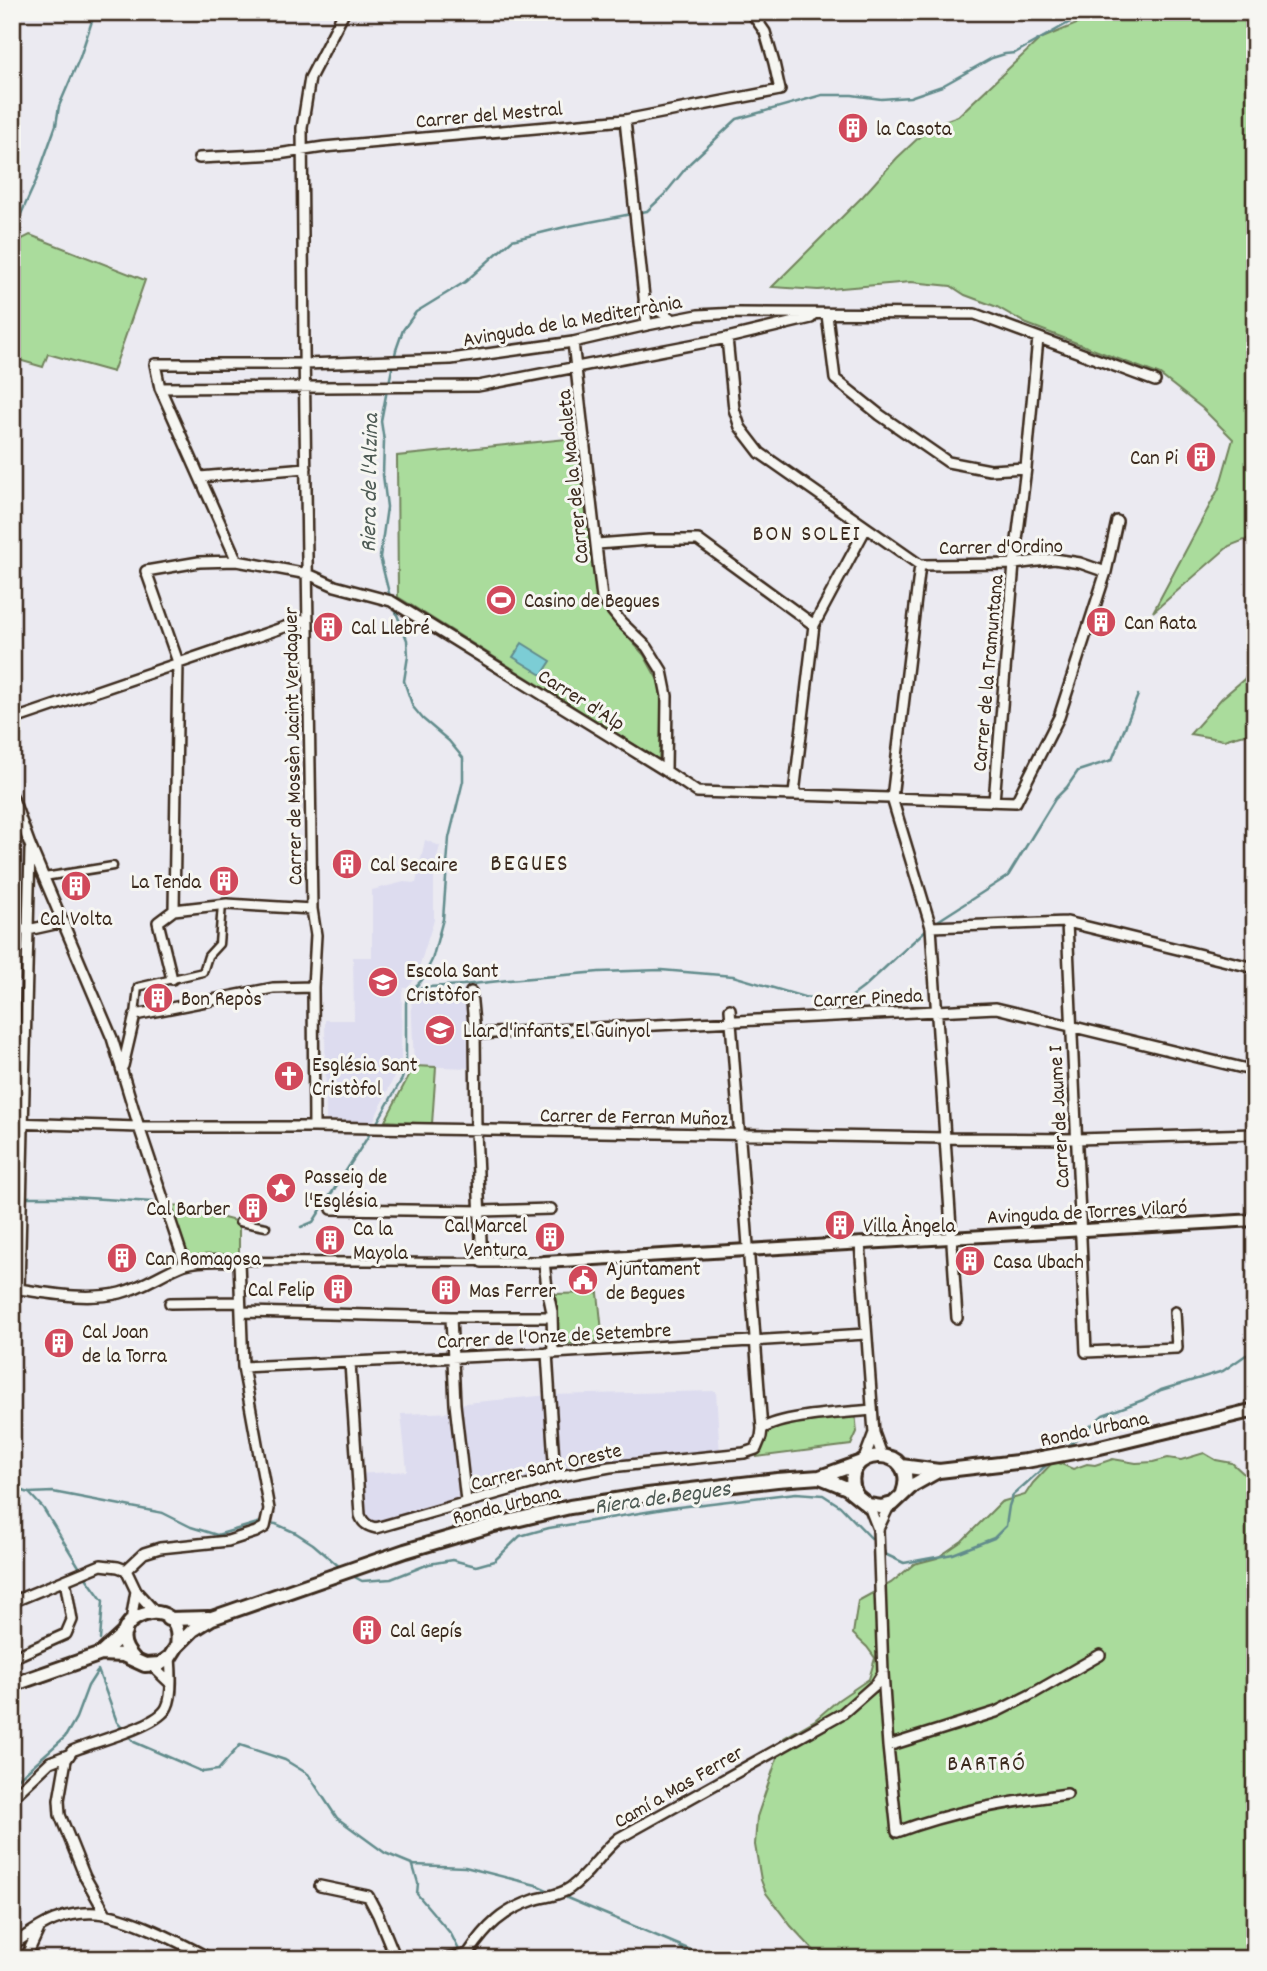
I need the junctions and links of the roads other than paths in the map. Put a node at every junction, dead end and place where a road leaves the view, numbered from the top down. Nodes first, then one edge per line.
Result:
1 (344, 12) edge
2 (751, 12) edge
3 (625, 120) junction
4 (302, 150) junction
5 (199, 158) dead end
6 (644, 302) junction
7 (827, 314) junction
8 (674, 320) junction
9 (647, 325) junction
10 (727, 338) junction
11 (1038, 338) junction
12 (573, 342) junction
13 (305, 364) junction
14 (578, 367) junction
15 (1155, 381) dead end
16 (160, 388) junction
17 (305, 388) junction
18 (306, 468) junction
19 (1026, 468) junction
20 (200, 477) junction
21 (1117, 522) dead end
22 (866, 528) junction
23 (597, 544) junction
24 (237, 561) junction
25 (1014, 564) junction
26 (920, 565) junction
27 (1106, 572) junction
28 (308, 574) junction
29 (308, 619) junction
30 (814, 625) junction
31 (178, 662) junction
32 (12, 720) edge
33 (666, 771) junction
34 (794, 794) junction
35 (12, 796) edge
36 (892, 797) junction
37 (994, 801) junction
38 (30, 845) junction
39 (113, 866) dead end
40 (44, 877) junction
41 (222, 904) junction
42 (312, 909) junction
43 (174, 910) junction
44 (64, 922) junction
45 (1067, 922) junction
46 (930, 928) junction
47 (12, 930) edge
48 (28, 930) junction
49 (1255, 968) edge
50 (172, 979) junction
51 (313, 987) junction
52 (471, 992) dead end
53 (730, 1009) dead end
54 (935, 1012) junction
55 (135, 1016) junction
56 (731, 1021) junction
57 (1072, 1028) junction
58 (475, 1034) junction
59 (122, 1068) junction
60 (1255, 1071) edge
61 (17, 1123) edge
62 (139, 1127) junction
63 (314, 1127) junction
64 (476, 1131) junction
65 (1255, 1134) edge
66 (740, 1135) junction
67 (944, 1138) junction
68 (1077, 1139) junction
69 (332, 1209) dead end
70 (551, 1209) dead end
71 (481, 1211) junction
72 (1255, 1220) edge
73 (239, 1222) dead end
74 (266, 1227) dead end
75 (1081, 1231) junction
76 (952, 1238) junction
77 (860, 1243) junction
78 (748, 1249) junction
79 (239, 1261) junction
80 (482, 1262) junction
81 (544, 1262) junction
82 (184, 1264) junction
83 (15, 1289) edge
84 (170, 1303) dead end
85 (240, 1307) junction
86 (1175, 1312) dead end
87 (452, 1317) junction
88 (552, 1318) junction
89 (957, 1318) dead end
90 (866, 1334) junction
91 (755, 1341) junction
92 (550, 1353) junction
93 (453, 1358) junction
94 (350, 1363) junction
95 (243, 1367) junction
96 (872, 1410) junction
97 (1255, 1410) edge
98 (762, 1429) junction
99 (874, 1433) junction
100 (882, 1455) junction
101 (862, 1461) junction
102 (901, 1466) junction
103 (939, 1471) junction
104 (555, 1477) junction
105 (820, 1477) junction
106 (903, 1493) junction
107 (856, 1495) junction
108 (466, 1501) junction
109 (869, 1506) junction
110 (889, 1506) junction
111 (878, 1534) junction
112 (127, 1570) junction
113 (65, 1580) junction
114 (136, 1591) junction
115 (12, 1602) edge
116 (155, 1612) junction
117 (212, 1618) junction
118 (168, 1619) junction
119 (128, 1627) junction
120 (173, 1652) junction
121 (101, 1654) junction
122 (1100, 1655) dead end
123 (12, 1658) edge
124 (134, 1659) junction
125 (151, 1665) junction
126 (883, 1673) junction
127 (170, 1683) junction
128 (12, 1685) edge
129 (888, 1746) junction
130 (68, 1755) junction
131 (1067, 1794) dead end
132 (12, 1798) edge
133 (320, 1886) dead end
134 (107, 1914) junction
135 (40, 1927) junction
136 (12, 1945) edge
137 (25, 1959) edge
138 (211, 1959) edge
139 (396, 1959) edge
140 (443, 1959) edge

1 - 4 street, Carrer de Mossèn Jacint Verdaguer
2 - 3 street, Carrer del Mestral
3 - 4 street, Carrer del Mestral
3 - 6 street
4 - 5 street, Carrer del Mestral
4 - 13 street, Carrer de Mossèn Jacint Verdaguer
6 - 8 street
6 - 9 street
7 - 8 street, Avinguda de la Mediterrània
7 - 10 street, Avinguda de la Mediterrània
7 - 11 street, Avinguda de la Mediterrània
7 - 19 street
8 - 9 street, Avinguda de la Mediterrània
9 - 12 street, Avinguda de la Mediterrània
10 - 14 street, Avinguda de la Mediterrània
10 - 22 street, Carrer d'Ordino
11 - 15 street, Avinguda de la Mediterrània
11 - 19 street, Carrer de la Tramuntana
12 - 13 street, Avinguda de la Mediterrània
12 - 14 street, Carrer de la Madaleta
13 - 16 street, Avinguda de la Mediterrània
13 - 17 street, Carrer de Mossèn Jacint Verdaguer
14 - 17 street, Avinguda de la Mediterrània
14 - 23 street, Carrer de la Madaleta
16 - 17 street, Avinguda de la Mediterrània
16 - 20 street
17 - 18 street, Carrer de Mossèn Jacint Verdaguer
18 - 20 street
18 - 28 street, Carrer de Mossèn Jacint Verdaguer
19 - 25 street, Carrer de la Tramuntana
20 - 24 street
21 - 27 street
22 - 26 street, Carrer d'Ordino
22 - 30 street
23 - 30 street
23 - 33 street, Carrer de la Madaleta
24 - 28 street, Carrer d'Alp
24 - 31 street, Carrer d'Alp
25 - 26 street, Carrer d'Ordino
25 - 27 street, Carrer d'Ordino
25 - 37 street, Carrer de la Tramuntana
26 - 36 street
27 - 37 street, Carrer d'Alp
28 - 29 street, Carrer de Mossèn Jacint Verdaguer
28 - 33 street, Carrer d'Alp
29 - 31 street
29 - 42 street, Carrer de Mossèn Jacint Verdaguer
30 - 34 street
31 - 32 street
31 - 43 street
33 - 34 street, Carrer d'Alp
34 - 36 street, Carrer d'Alp
35 - 38 street
36 - 37 street, Carrer d'Alp
36 - 46 street
38 - 40 street
38 - 48 street
39 - 40 street
40 - 44 street
41 - 42 street
41 - 43 street
41 - 50 street
42 - 51 street, Carrer de Mossèn Jacint Verdaguer
43 - 50 street
44 - 48 street
44 - 59 street
45 - 46 street
45 - 49 street
45 - 57 street, Carrer de Jaume I
46 - 54 street
47 - 48 street
48 - 61 street
50 - 55 street
51 - 55 street
51 - 63 street, Carrer de Mossèn Jacint Verdaguer
52 - 58 street
53 - 56 street
54 - 56 street, Carrer Pineda
54 - 57 street, Carrer Pineda
54 - 67 street
55 - 59 street
56 - 58 street, Carrer Pineda
56 - 66 street
57 - 60 street, Carrer Pineda
57 - 68 street, Carrer de Jaume I
58 - 64 street
59 - 62 street
61 - 62 street, Carrer de Ferran Muñoz
61 - 83 street
62 - 63 street, Carrer de Ferran Muñoz
62 - 82 street
63 - 64 street, Carrer de Ferran Muñoz
64 - 66 street, Carrer de Ferran Muñoz
64 - 71 street
65 - 68 street, Carrer de Ferran Muñoz
66 - 67 street, Carrer de Ferran Muñoz
66 - 78 street
67 - 68 street, Carrer de Ferran Muñoz
67 - 76 street
68 - 75 street, Carrer de Jaume I
69 - 71 street
70 - 71 street
71 - 80 street
72 - 75 street, Avinguda de Torres Vilaró
73 - 74 street
75 - 76 street, Avinguda de Torres Vilaró
75 - 86 street, Carrer de Jaume I
76 - 77 street, Avinguda de Torres Vilaró
76 - 89 street
77 - 78 street, Avinguda de Torres Vilaró
77 - 90 street
78 - 81 street, Avinguda de Torres Vilaró
78 - 91 street
79 - 80 street
79 - 82 street
79 - 85 street
80 - 81 street
81 - 88 street
82 - 83 street
84 - 85 street
85 - 87 street
85 - 95 street
87 - 88 street
87 - 93 street
88 - 92 street
90 - 91 street, Carrer de l'Onze de Setembre
90 - 96 street
91 - 92 street, Carrer de l'Onze de Setembre
91 - 98 street
92 - 93 street, Carrer de l'Onze de Setembre
92 - 104 street
93 - 94 street, Carrer de l'Onze de Setembre
93 - 108 street
94 - 95 street, Carrer de l'Onze de Setembre
94 - 108 street, Carrer Sant Oreste
95 - 112 street
96 - 98 street
96 - 99 street
97 - 103 main road, Ronda Urbana
98 - 104 street, Carrer Sant Oreste
99 - 100 street
99 - 101 street
100 - 101 main road, Ronda Urbana
100 - 102 main road, Ronda Urbana
101 - 105 main road, Ronda Urbana
101 - 107 main road
102 - 103 main road, Ronda Urbana
102 - 106 main road
103 - 106 main road, Ronda Urbana
104 - 108 street, Carrer Sant Oreste
105 - 107 main road
105 - 117 main road, Ronda Urbana
106 - 110 main road, Ronda Urbana
107 - 109 main road
109 - 110 main road
109 - 111 street
110 - 111 street
111 - 126 street
112 - 113 street
112 - 114 street
113 - 115 street
113 - 123 street
114 - 116 street
114 - 119 street
116 - 118 main road, Ronda Urbana
116 - 119 main road
117 - 118 main road, Ronda Urbana
117 - 120 main road, Ronda Urbana
118 - 120 main road
119 - 121 main road
119 - 124 main road
120 - 125 main road, Ronda Urbana
120 - 127 street
121 - 124 main road
121 - 128 main road
122 - 129 street
124 - 125 main road
125 - 127 street
126 - 129 street
126 - 140 street, Camí a Mas Ferrer
127 - 130 street
129 - 131 street
130 - 132 street
130 - 134 street
133 - 139 street
134 - 135 street
134 - 138 street
135 - 136 street
135 - 137 street

